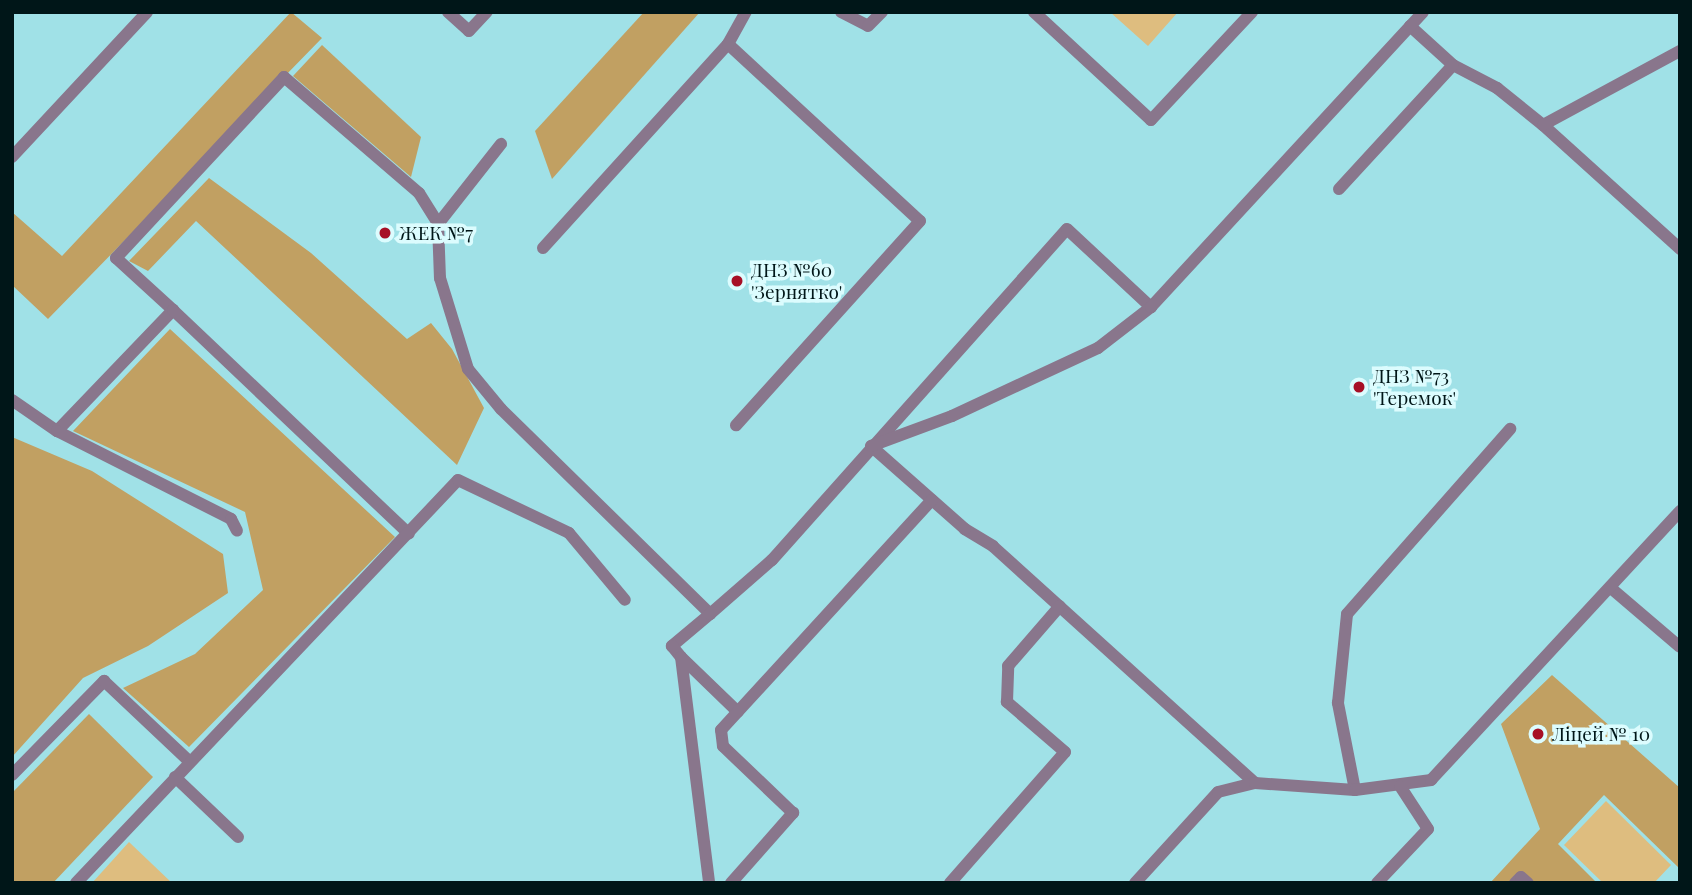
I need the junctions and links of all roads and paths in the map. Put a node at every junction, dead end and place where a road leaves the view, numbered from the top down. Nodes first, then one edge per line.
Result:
1 (147, 12) edge
2 (448, 12) edge
3 (486, 12) edge
4 (746, 12) edge
5 (841, 12) edge
6 (882, 12) edge
7 (1034, 12) edge
8 (1252, 12) edge
9 (1423, 12) edge
10 (1410, 26) junction
11 (728, 44) junction
12 (1680, 51) edge
13 (1453, 65) junction
14 (1543, 125) junction
15 (501, 144) dead end
16 (12, 157) edge
17 (1339, 189) dead end
18 (438, 224) junction
19 (543, 248) dead end
20 (1680, 249) edge
21 (1151, 307) junction
22 (173, 310) junction
23 (12, 400) edge
24 (736, 425) dead end
25 (1510, 429) dead end
26 (57, 431) junction
27 (871, 446) junction
28 (932, 500) junction
29 (1680, 511) edge
30 (237, 531) dead end
31 (409, 534) junction
32 (1612, 589) junction
33 (625, 600) dead end
34 (1060, 606) junction
35 (710, 614) junction
36 (1680, 647) edge
37 (681, 657) junction
38 (738, 712) junction
39 (190, 761) junction
40 (12, 775) edge
41 (175, 777) junction
42 (1255, 782) junction
43 (1400, 786) junction
44 (1354, 790) junction
45 (238, 837) dead end
46 (76, 883) edge
47 (709, 883) edge
48 (731, 883) edge
49 (950, 883) edge
50 (1135, 883) edge
51 (1377, 883) edge
52 (1515, 883) edge
53 (1528, 883) edge

1 - 16 lane
2 - 3 lane
4 - 11 lane
5 - 6 lane
7 - 8 lane
9 - 10 lane
10 - 13 lane
10 - 21 lane
11 - 19 lane
11 - 24 lane
12 - 14 lane
13 - 14 lane
13 - 17 lane
14 - 20 lane
15 - 18 lane
18 - 22 lane
18 - 35 lane
21 - 27 lane
21 - 27 lane
22 - 26 lane
22 - 31 lane
23 - 26 lane
25 - 44 lane
26 - 30 lane
27 - 28 lane
27 - 35 lane
28 - 34 lane
28 - 38 lane
29 - 32 lane
31 - 33 lane
31 - 39 lane
32 - 36 lane
32 - 43 lane
34 - 42 lane
34 - 49 lane
35 - 37 lane
37 - 38 lane
37 - 47 lane
38 - 48 lane
39 - 40 lane
39 - 41 lane
41 - 45 lane
41 - 46 lane
42 - 44 lane
42 - 50 lane
43 - 44 lane
43 - 51 lane
52 - 53 lane

